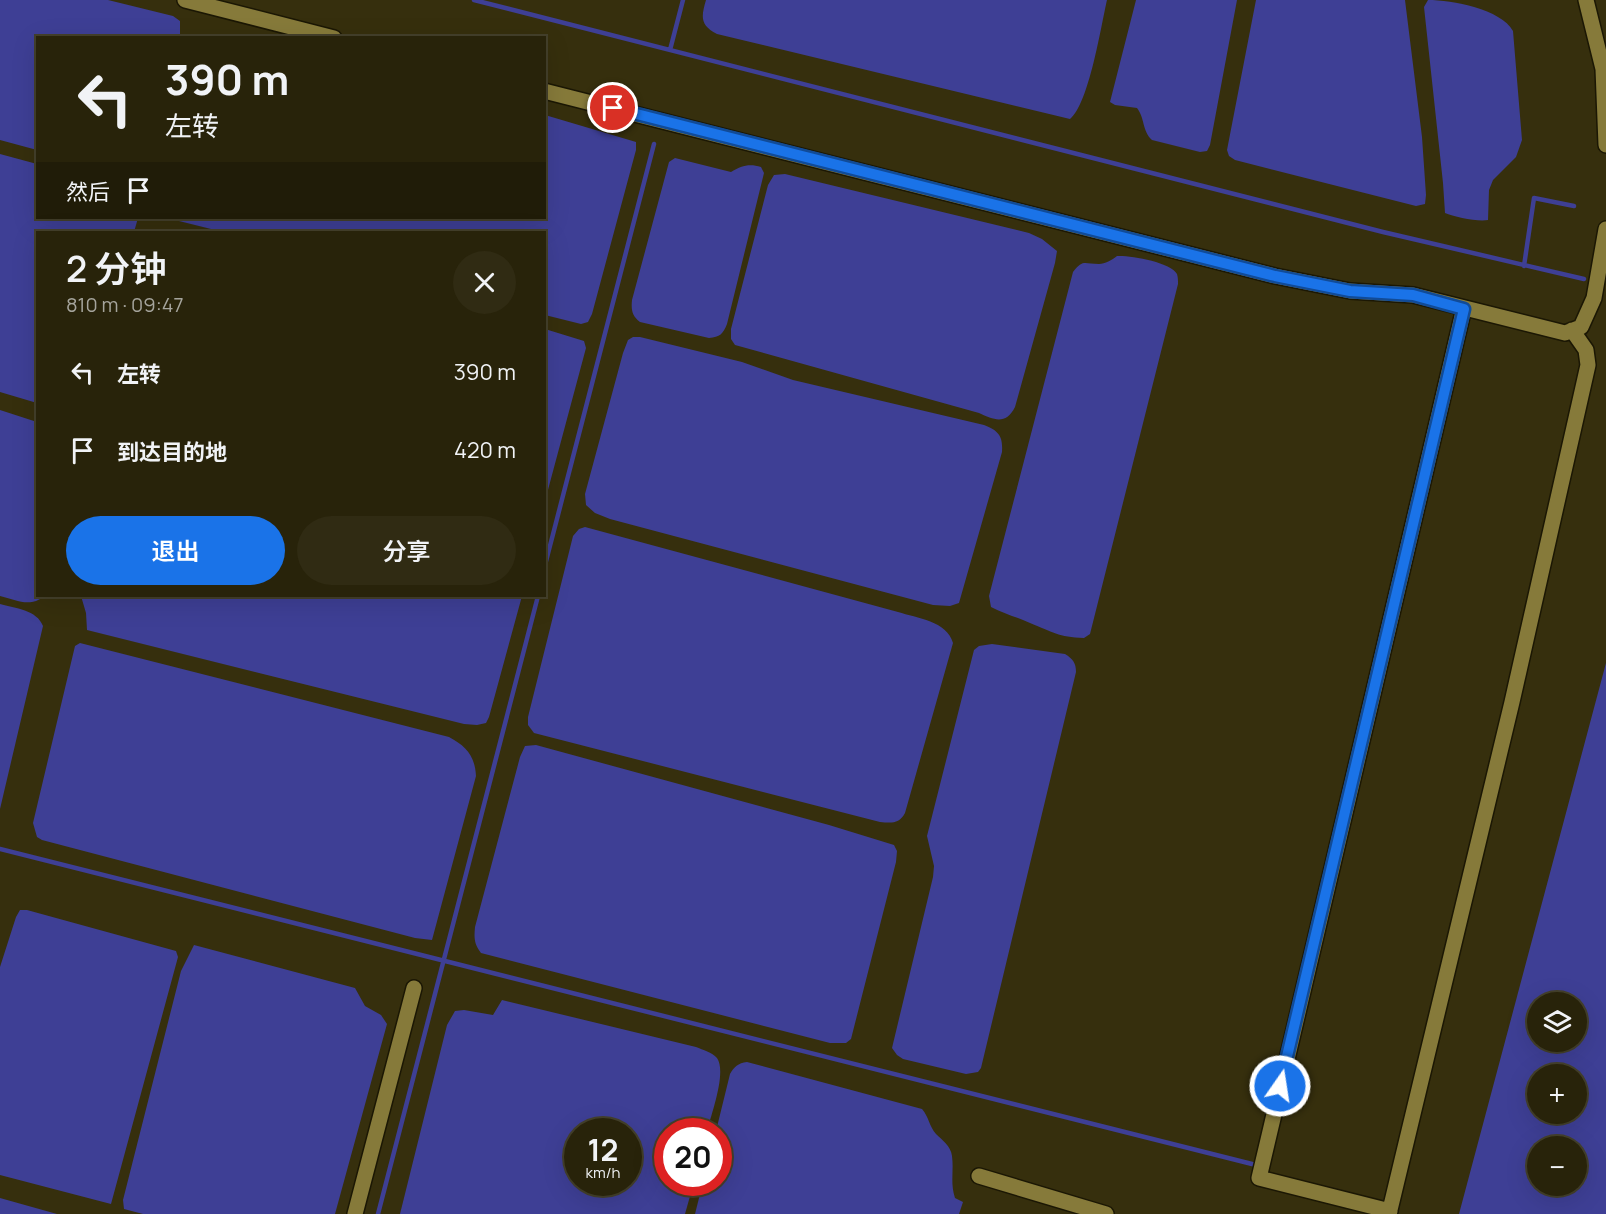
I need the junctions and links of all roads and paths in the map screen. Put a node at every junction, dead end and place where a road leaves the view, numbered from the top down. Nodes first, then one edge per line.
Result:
1 (185, 0) edge
2 (1586, 0) edge
3 (326, 36) edge
4 (546, 92) edge
5 (1606, 145) edge
6 (1606, 229) edge
7 (1464, 309) junction
8 (1572, 330) junction
9 (414, 988) dead end
10 (980, 1176) dead end
11 (1389, 1213) edge
12 (355, 1214) edge
13 (1106, 1214) edge

1 - 3 street
2 - 5 street
4 - 7 street
6 - 8 street
7 - 8 street
7 - 11 street
8 - 11 street
9 - 12 street
10 - 13 street

